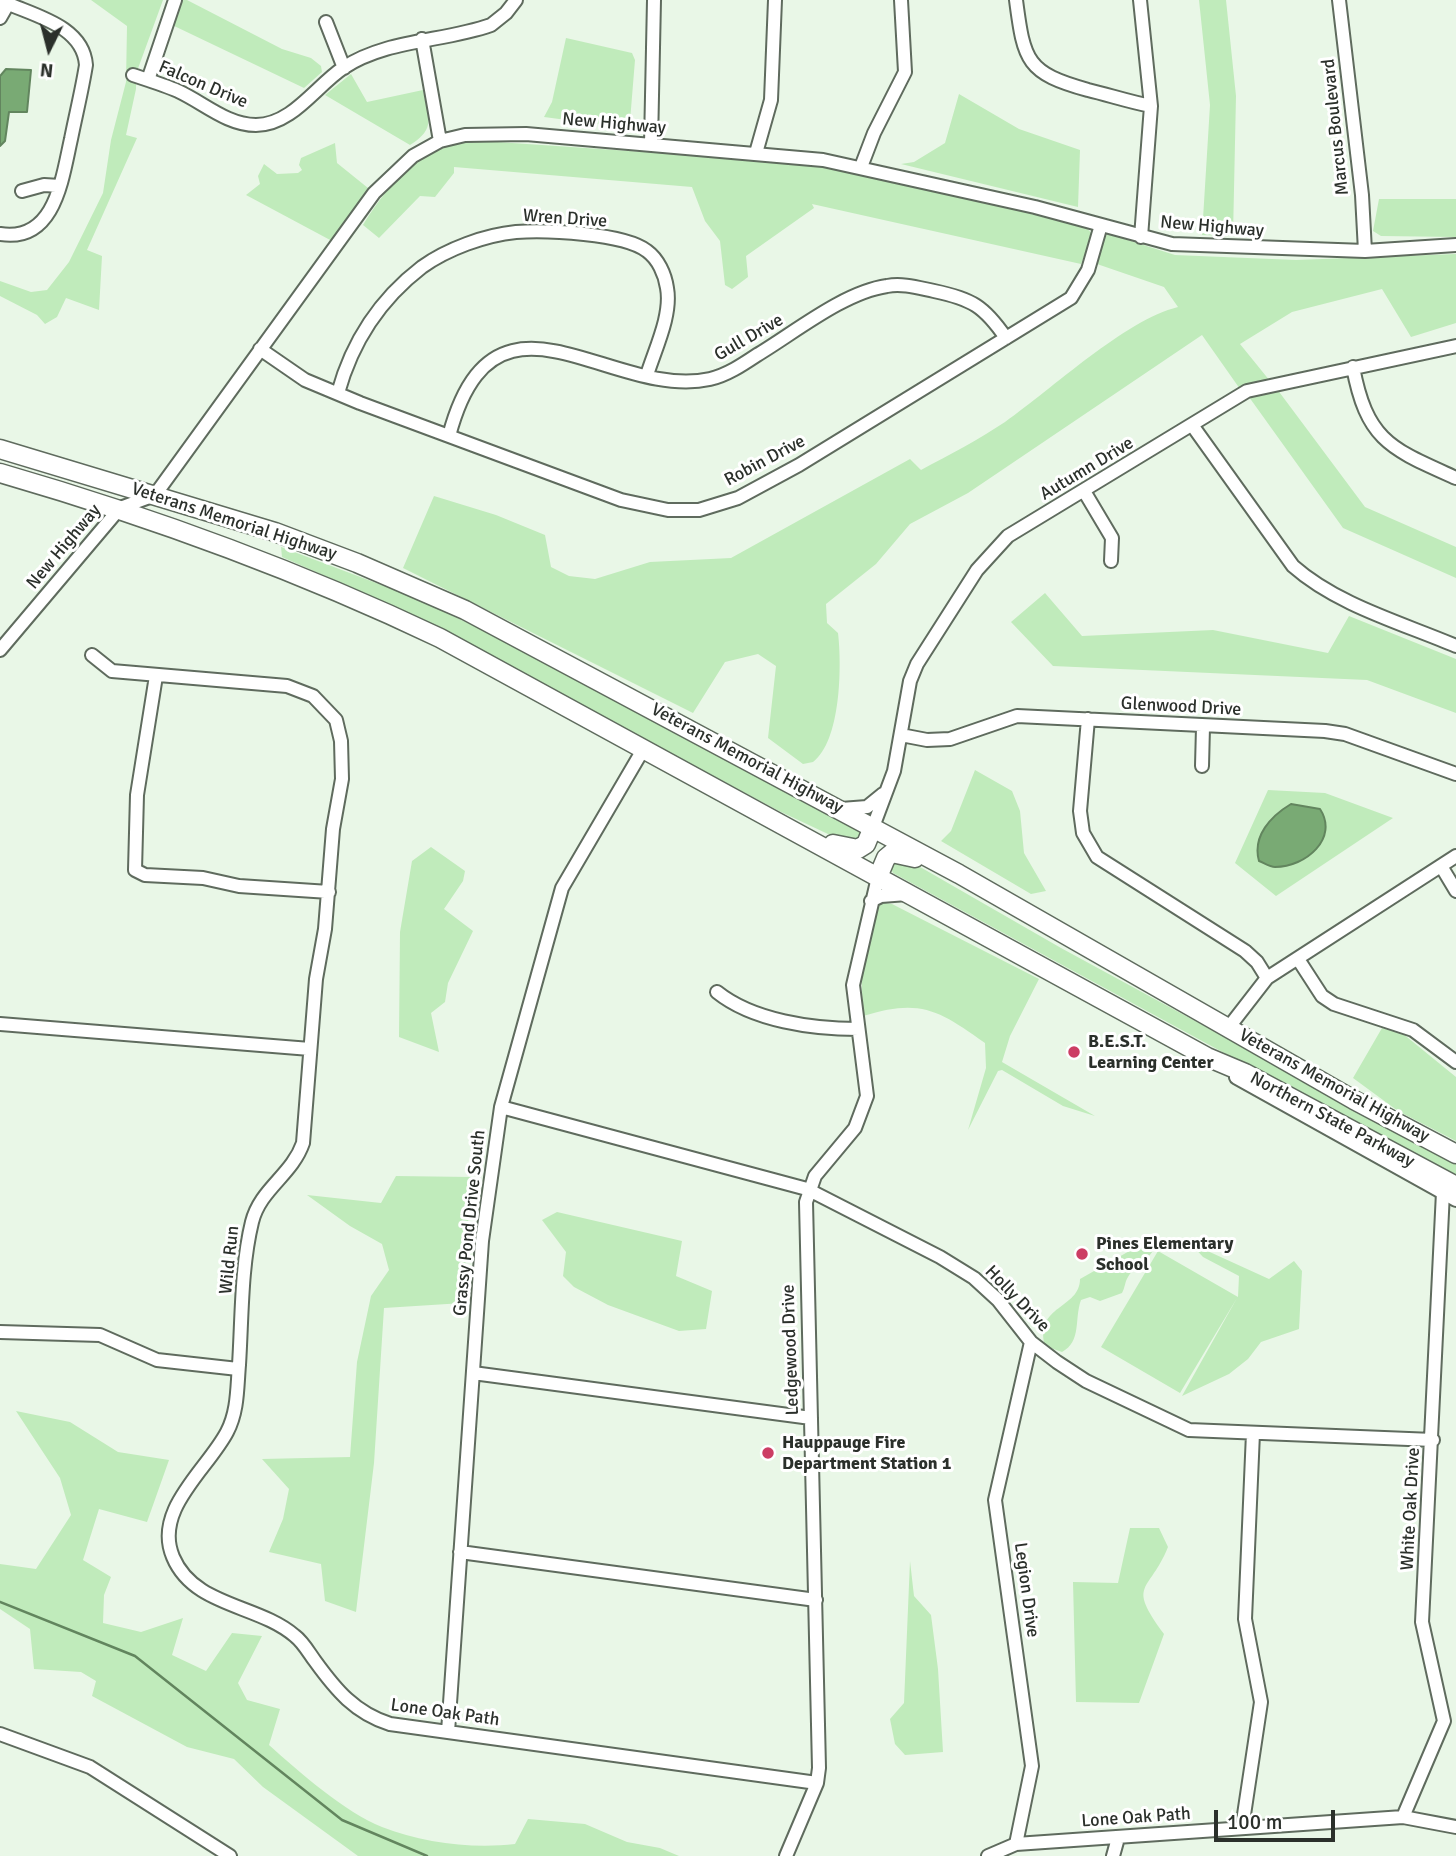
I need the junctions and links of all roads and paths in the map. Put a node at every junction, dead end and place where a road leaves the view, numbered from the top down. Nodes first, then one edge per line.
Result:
1 (175, 0) edge
2 (516, 0) edge
3 (654, 0) edge
4 (775, 0) edge
5 (901, 0) edge
6 (1016, 0) edge
7 (1140, 0) edge
8 (1339, 0) edge
9 (4, 2) edge
10 (0, 18) edge
11 (326, 22) dead end
12 (422, 39) junction
13 (344, 68) junction
14 (133, 75) dead end
15 (148, 80) junction
16 (1151, 106) junction
17 (440, 141) junction
18 (651, 144) junction
19 (756, 153) junction
20 (861, 167) junction
21 (60, 186) junction
22 (22, 191) dead end
23 (1101, 225) junction
24 (0, 234) edge
25 (1141, 237) junction
26 (1456, 246) edge
27 (1365, 251) junction
28 (1006, 338) junction
29 (1456, 346) edge
30 (260, 349) junction
31 (1353, 367) junction
32 (647, 375) junction
33 (338, 393) junction
34 (1192, 425) junction
35 (449, 436) junction
36 (0, 449) edge
37 (0, 472) edge
38 (1456, 478) edge
39 (1084, 491) junction
40 (155, 495) junction
41 (120, 508) junction
42 (1111, 561) dead end
43 (1, 646) edge
44 (1456, 646) edge
45 (92, 655) dead end
46 (156, 676) junction
47 (1088, 719) junction
48 (1203, 727) junction
49 (901, 735) junction
50 (644, 748) junction
51 (1202, 766) dead end
52 (1456, 774) edge
53 (886, 792) junction
54 (841, 810) junction
55 (873, 827) junction
56 (803, 835) junction
57 (1456, 856) edge
58 (1441, 866) junction
59 (959, 874) junction
60 (878, 877) junction
61 (1456, 891) edge
62 (329, 892) junction
63 (911, 894) junction
64 (871, 901) junction
65 (1298, 959) junction
66 (1267, 978) junction
67 (718, 992) dead end
68 (0, 1024) edge
69 (1229, 1027) junction
70 (858, 1029) junction
71 (310, 1049) junction
72 (1207, 1057) joint
73 (1456, 1062) edge
74 (501, 1107) junction
75 (1456, 1154) edge
76 (807, 1189) junction
77 (1449, 1189) edge
78 (1456, 1199) edge
79 (0, 1332) edge
80 (1031, 1342) junction
81 (239, 1369) junction
82 (473, 1373) junction
83 (811, 1418) junction
84 (1253, 1433) junction
85 (1433, 1440) junction
86 (219, 1446) joint
87 (460, 1552) junction
88 (816, 1600) junction
89 (448, 1732) junction
90 (0, 1734) edge
91 (817, 1783) junction
92 (1403, 1817) junction
93 (1456, 1827) edge
94 (1242, 1828) junction
95 (1118, 1838) junction
96 (1016, 1844) junction
97 (230, 1856) edge
98 (786, 1856) edge
99 (988, 1856) edge
100 (1113, 1856) edge

1 - 15 street
2 - 12 street, Falcon Drive
3 - 18 street
4 - 19 street
5 - 20 street
6 - 16 street
7 - 16 street
8 - 27 street, Marcus Boulevard
9 - 10 street
9 - 21 street
11 - 13 street
12 - 13 street, Falcon Drive
12 - 17 street
13 - 15 street, Falcon Drive
14 - 15 street, Falcon Drive
16 - 25 street
17 - 18 street, New Highway
17 - 30 street, New Highway
18 - 19 street, New Highway
19 - 20 street, New Highway
20 - 23 street, New Highway
21 - 22 street
21 - 24 street
23 - 25 street, New Highway
23 - 28 street, Robin Drive
25 - 27 street, New Highway
26 - 27 street, New Highway
28 - 32 street, Gull Drive
28 - 35 street, Robin Drive
29 - 31 street, Autumn Drive
30 - 33 street, Robin Drive
30 - 40 street, New Highway
31 - 34 street, Autumn Drive
31 - 38 street
32 - 33 street, Wren Drive
32 - 35 street, Gull Drive
33 - 35 street, Robin Drive
34 - 39 street, Autumn Drive
34 - 44 street
36 - 40 highway, Veterans Memorial Highway
37 - 41 highway, Veterans Memorial Highway
39 - 42 street
39 - 49 street, Autumn Drive
40 - 41 street, New Highway
40 - 54 highway, Veterans Memorial Highway
41 - 43 street, New Highway
41 - 50 highway, Veterans Memorial Highway
45 - 46 street
46 - 62 street, Wild Run
46 - 62 street
47 - 48 street, Glenwood Drive
47 - 49 street, Glenwood Drive
47 - 66 street
48 - 51 street
48 - 52 street, Glenwood Drive
49 - 53 street, Autumn Drive
50 - 56 highway, Veterans Memorial Highway
50 - 74 street, Grassy Pond Drive South
53 - 54 street
53 - 55 street, Autumn Drive
54 - 55 highway, Veterans Memorial Highway
55 - 56 highway
55 - 59 highway, Veterans Memorial Highway
56 - 60 highway, Veterans Memorial Highway
57 - 58 street
58 - 61 street
58 - 65 street
59 - 60 highway
59 - 69 highway, Veterans Memorial Highway
60 - 63 highway, Veterans Memorial Highway
60 - 64 street
62 - 71 street, Wild Run
63 - 64 street
63 - 72 highway, Veterans Memorial Highway
64 - 70 street
65 - 66 street
65 - 73 street
66 - 69 street
67 - 70 street
68 - 71 street
69 - 75 highway, Veterans Memorial Highway
70 - 76 street
71 - 81 street, Wild Run
72 - 77 highway, Northern State Parkway
74 - 76 street, Holly Drive
74 - 82 street, Grassy Pond Drive South
76 - 80 street, Holly Drive
76 - 83 street, Ledgewood Drive
77 - 78 main road
77 - 85 street, White Oak Drive
79 - 81 street
80 - 84 street, Holly Drive
80 - 96 street, Legion Drive
81 - 86 street, Wild Run
82 - 83 street
82 - 87 street, Grassy Pond Drive South
83 - 88 street, Ledgewood Drive
84 - 85 street, Holly Drive
84 - 94 street
85 - 92 street, White Oak Drive
86 - 89 street, Lone Oak Path
87 - 88 street
87 - 89 street, Grassy Pond Drive South
88 - 91 street, Ledgewood Drive
89 - 91 street, Lone Oak Path
90 - 97 street
91 - 98 street, Ledgewood Drive
92 - 93 street, Lone Oak Path
92 - 94 street, Lone Oak Path
94 - 95 street, Lone Oak Path
95 - 96 street, Lone Oak Path
95 - 100 street
96 - 99 street, Lone Oak Path

